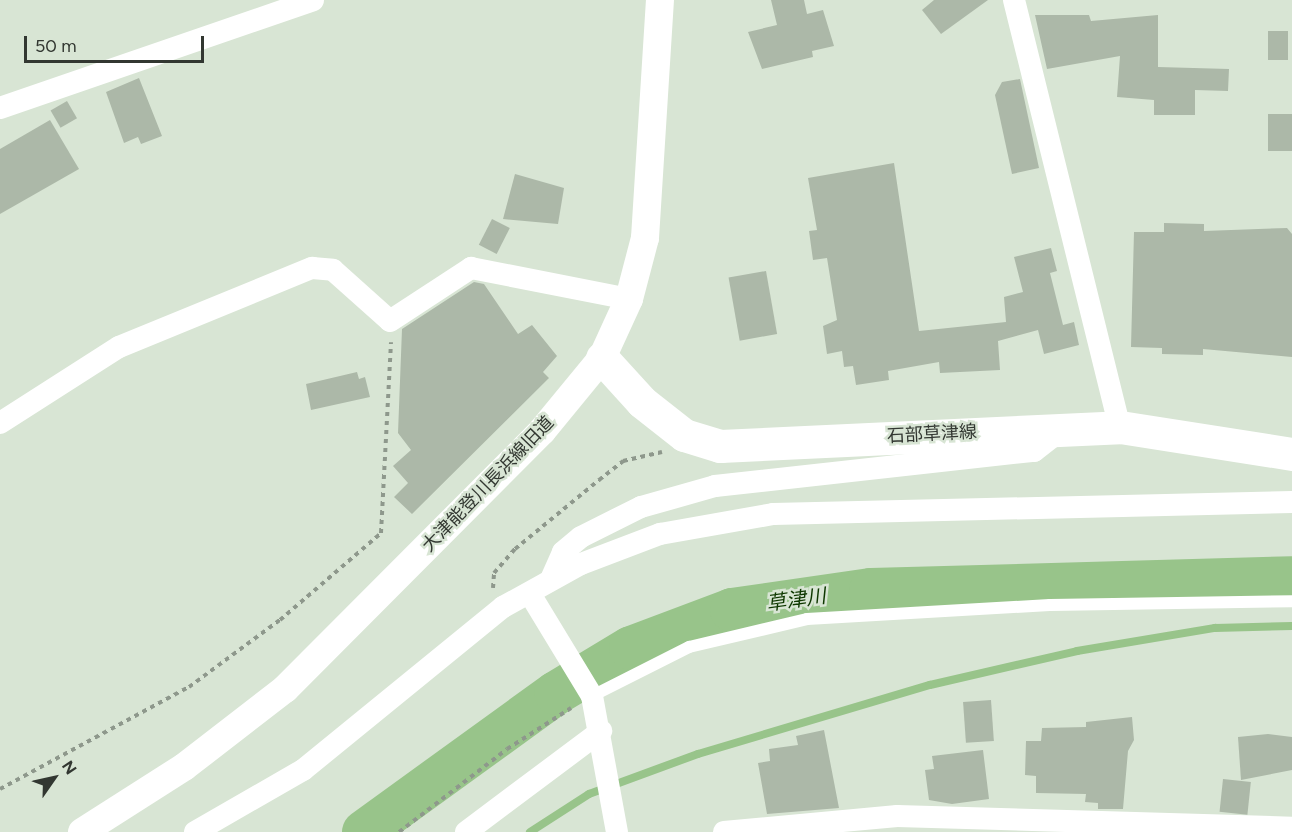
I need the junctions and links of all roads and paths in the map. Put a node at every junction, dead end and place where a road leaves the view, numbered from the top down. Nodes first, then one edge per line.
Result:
1 (313, 0) edge
2 (660, 0) edge
3 (1014, 0) edge
4 (0, 108) edge
5 (629, 299) junction
6 (390, 321) junction
7 (602, 358) junction
8 (0, 423) edge
9 (1120, 427) junction
10 (1064, 428) junction
11 (684, 435) junction
12 (1292, 454) edge
13 (1292, 502) edge
14 (552, 577) junction
15 (530, 594) junction
16 (1292, 601) edge
17 (502, 607) junction
18 (588, 689) junction
19 (601, 731) junction
20 (0, 789) edge
21 (1292, 828) edge
22 (82, 832) edge
23 (195, 832) edge
24 (399, 832) edge
25 (466, 832) edge
26 (617, 832) edge
27 (724, 832) edge

1 - 4 street
2 - 5 street, 大津能登川長浜線旧道
3 - 9 street
5 - 6 street
5 - 7 street, 大津能登川長浜線旧道
6 - 8 street
6 - 20 path
7 - 11 main road, 石部草津線
7 - 22 street, 大津能登川長浜線旧道
9 - 10 main road, 石部草津線
9 - 12 main road, 石部草津線
10 - 11 main road, 石部草津線
10 - 14 street
11 - 17 path
13 - 14 street
14 - 15 street
15 - 17 street
15 - 18 street
16 - 18 lane
17 - 23 street
18 - 19 street
18 - 24 path
19 - 25 street
19 - 26 street
21 - 27 street

